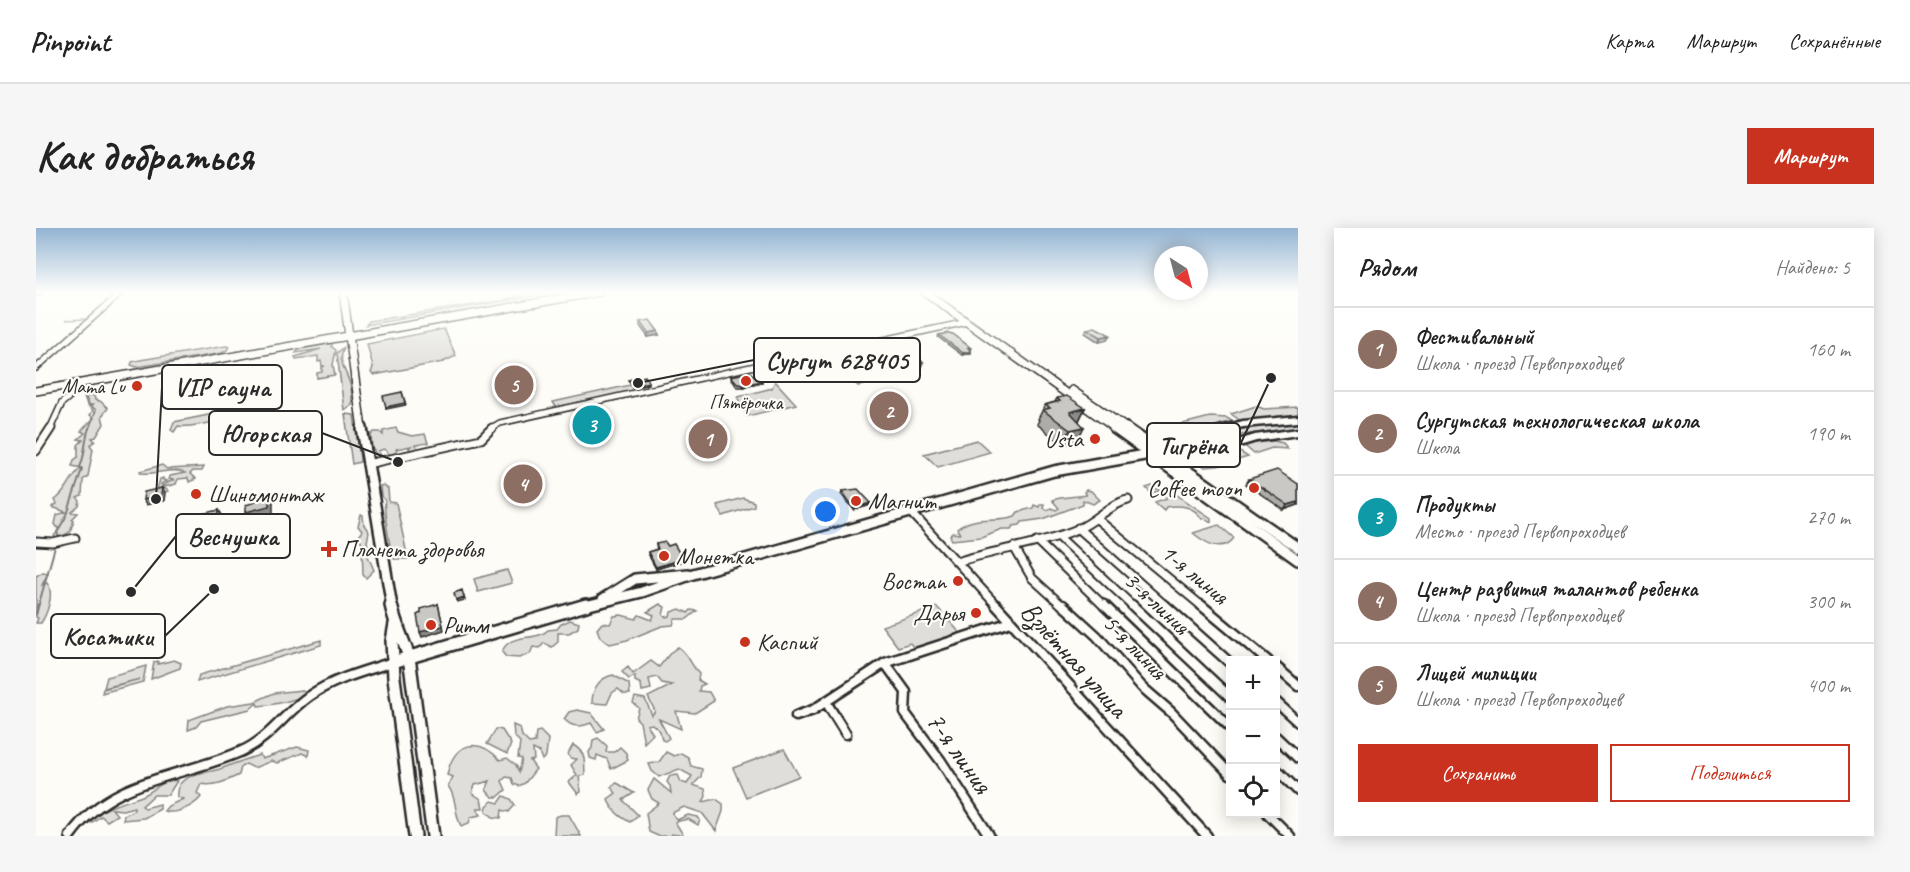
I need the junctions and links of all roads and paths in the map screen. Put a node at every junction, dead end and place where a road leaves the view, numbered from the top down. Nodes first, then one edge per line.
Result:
1 (90, 320) edge
2 (347, 320) edge
3 (422, 320) edge
4 (430, 320) edge
5 (972, 320) edge
6 (967, 322) joint
7 (349, 334) junction
8 (36, 368) edge
9 (80, 383) junction
10 (36, 386) edge
11 (36, 391) edge
12 (1298, 419) edge
13 (1298, 432) edge
14 (36, 451) edge
15 (1154, 451) junction
16 (1173, 459) junction
17 (367, 464) junction
18 (1128, 500) dead end
19 (910, 512) junction
20 (1096, 519) junction
21 (1078, 528) junction
22 (1058, 536) junction
23 (75, 538) dead end
24 (1037, 541) junction
25 (36, 542) edge
26 (1014, 547) junction
27 (1298, 548) edge
28 (1298, 560) edge
29 (957, 562) junction
30 (693, 574) junction
31 (639, 578) junction
32 (627, 582) junction
33 (639, 593) junction
34 (599, 602) junction
35 (1011, 622) junction
36 (395, 624) junction
37 (1263, 656) edge
38 (409, 657) junction
39 (1226, 659) edge
40 (393, 662) junction
41 (885, 663) junction
42 (1280, 671) edge
43 (1298, 686) edge
44 (1226, 693) edge
45 (826, 702) junction
46 (1280, 706) edge
47 (796, 716) dead end
48 (1298, 722) edge
49 (1226, 723) edge
50 (846, 734) dead end
51 (1280, 742) edge
52 (1298, 758) edge
53 (1226, 770) edge
54 (1280, 774) edge
55 (1298, 791) edge
56 (1273, 818) edge
57 (70, 836) edge
58 (415, 836) edge
59 (433, 836) edge
60 (988, 836) edge
61 (1207, 836) edge
62 (1290, 836) edge

1 - 8 street
2 - 7 main road
3 - 7 main road
4 - 7 main road
5 - 15 main road
6 - 15 main road
6 - 17 street
7 - 9 main road
7 - 10 main road
7 - 17 main road
9 - 11 main road
9 - 14 street
12 - 15 main road
13 - 16 main road
15 - 16 main road
15 - 19 main road
15 - 28 main road
16 - 27 main road
17 - 36 main road
18 - 20 street
19 - 29 street, Взлётная улица
19 - 30 main road
20 - 21 street
20 - 37 street, 1-я линия
21 - 22 street
21 - 39 street
22 - 24 street
22 - 44 street, 3-я линия
23 - 25 street
24 - 26 street
24 - 49 street
26 - 29 street
26 - 53 street, 5-я линия
29 - 35 street, Взлётная улица
30 - 31 main road
30 - 33 main road
31 - 32 main road
31 - 33 main road
32 - 33 main road
32 - 34 main road
33 - 34 main road
34 - 38 main road
35 - 41 street
35 - 61 street, Взлётная улица
36 - 38 main road
36 - 40 main road
38 - 40 main road
38 - 59 main road
40 - 57 street
40 - 58 main road
41 - 45 street
41 - 60 street, 7-я линия
42 - 43 street
45 - 47 street
45 - 50 street
46 - 48 street
51 - 52 street
54 - 55 street
56 - 62 street

